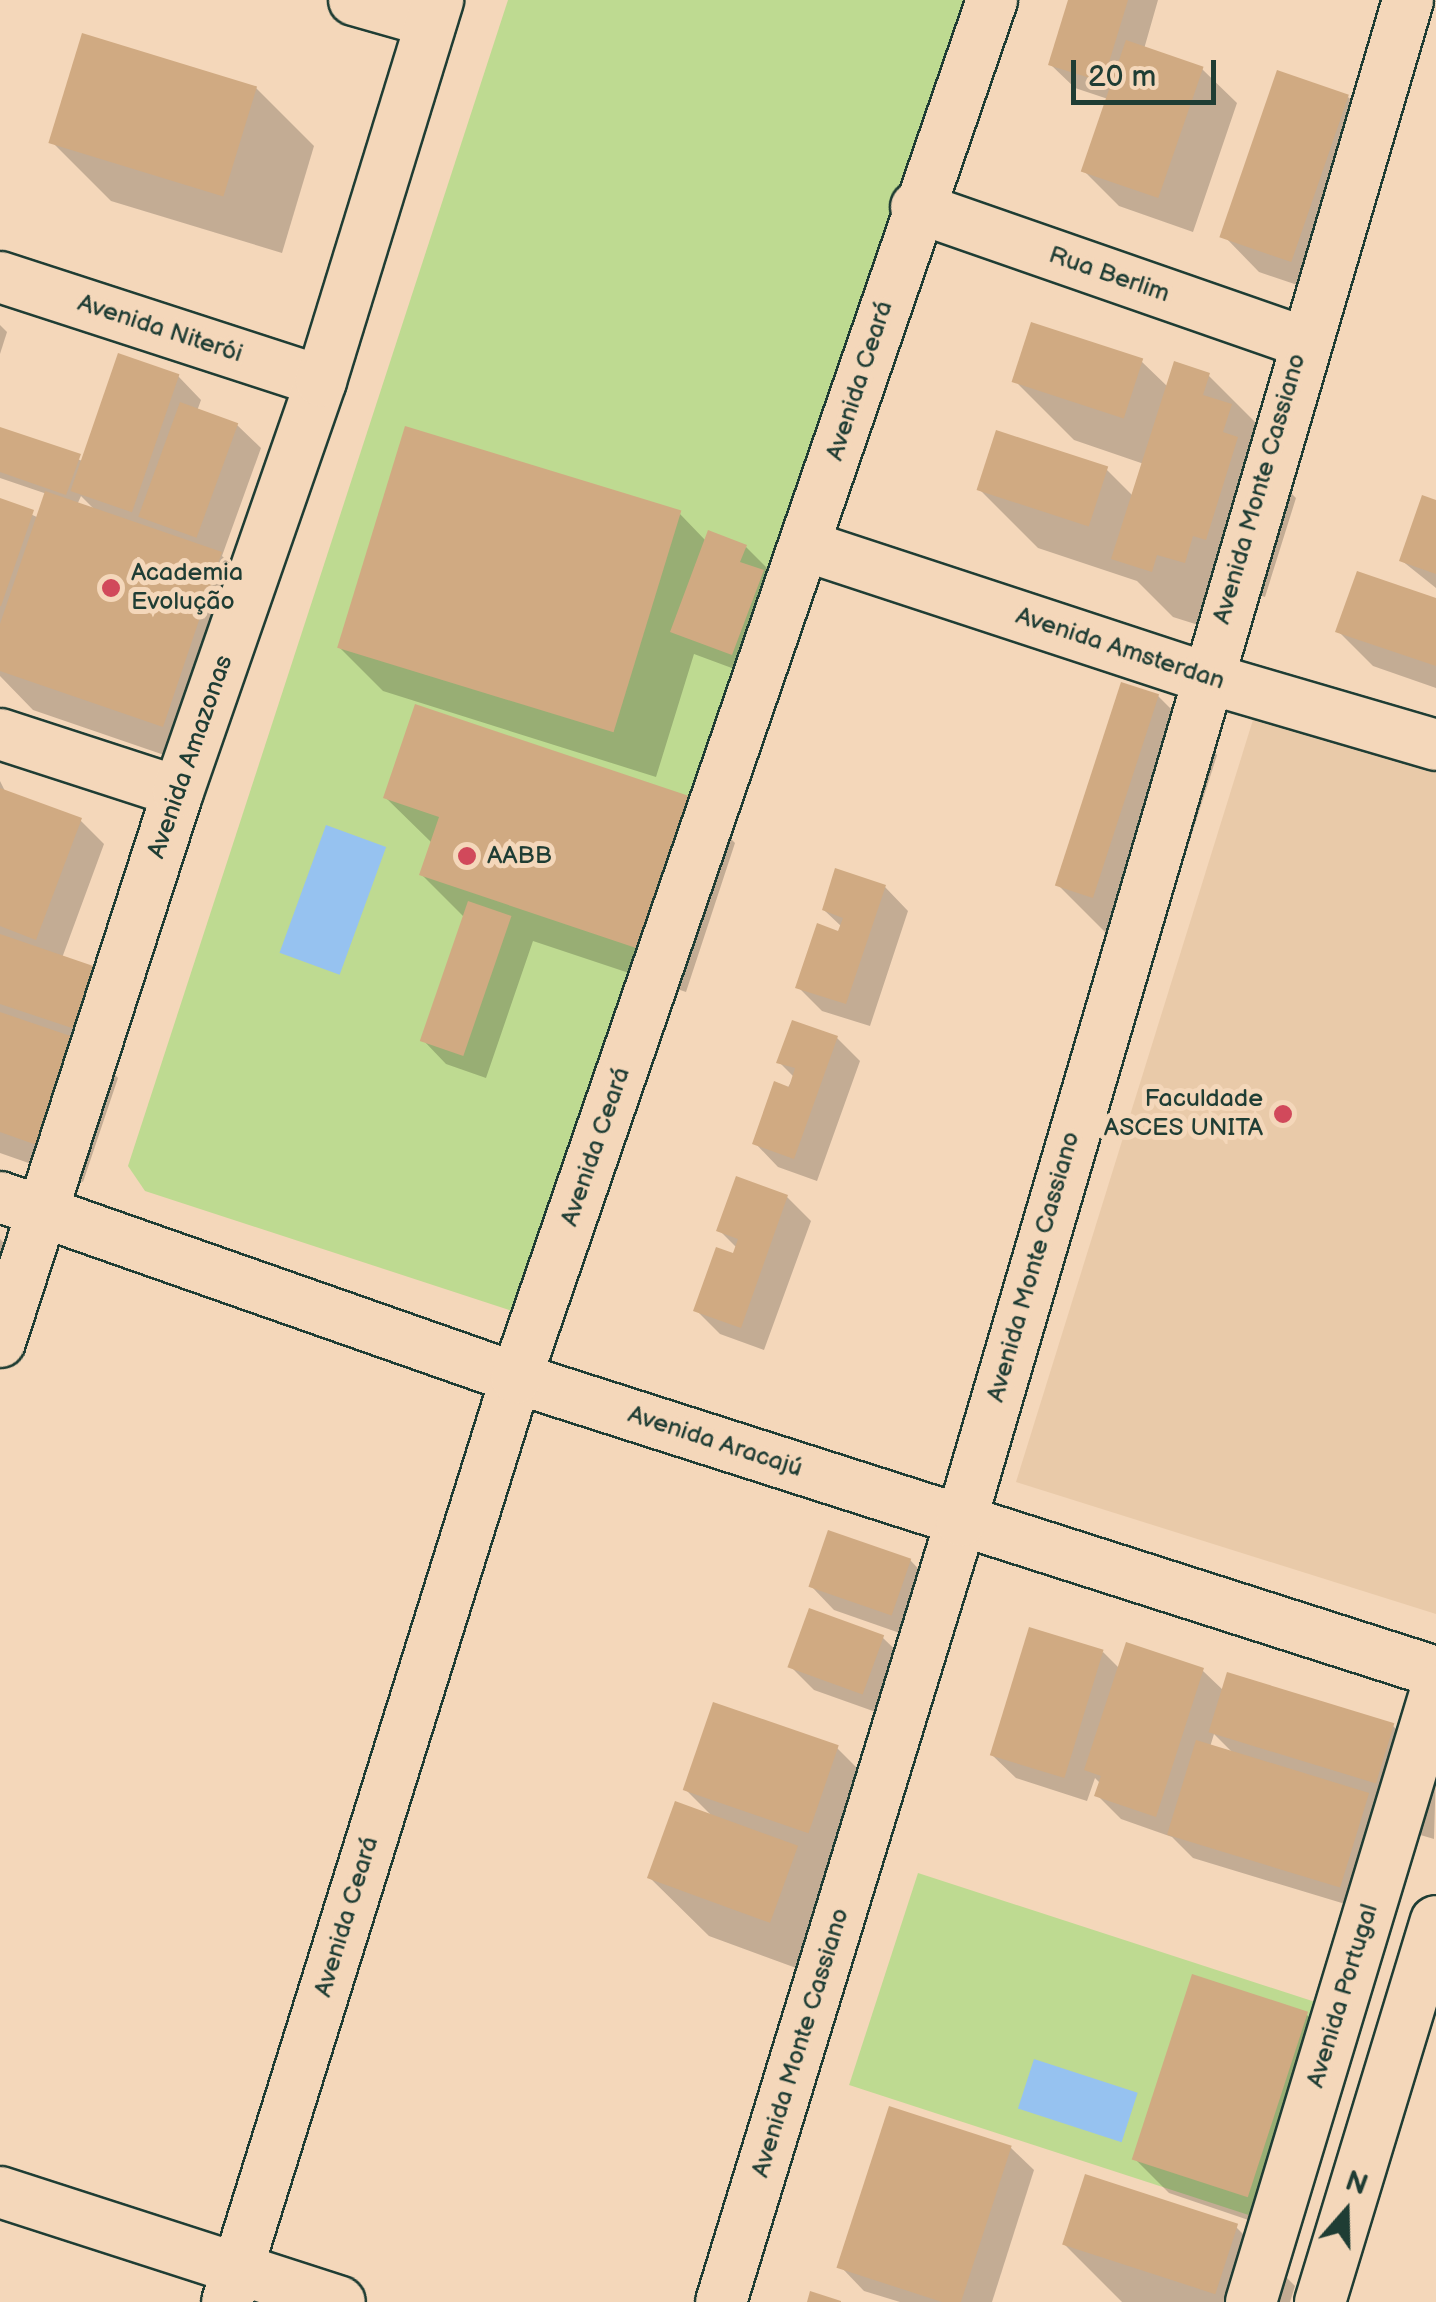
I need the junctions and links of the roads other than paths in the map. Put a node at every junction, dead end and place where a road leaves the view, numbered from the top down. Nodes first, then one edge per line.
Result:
1 (354, 0) edge
2 (992, 0) edge
3 (1408, 0) edge
4 (434, 11) edge
5 (916, 208) junction
6 (0, 276) edge
7 (1302, 342) junction
8 (320, 381) junction
9 (806, 546) junction
10 (1204, 677) junction
11 (0, 734) edge
12 (1436, 745) edge
13 (178, 792) junction
14 (21, 1202) edge
15 (0, 1342) edge
16 (516, 1378) junction
17 (961, 1521) junction
18 (1436, 1672) edge
19 (1436, 1690) edge
20 (1436, 1921) edge
21 (0, 2192) edge
22 (232, 2284) edge
23 (340, 2302) edge
24 (722, 2302) edge
25 (1251, 2302) edge
26 (1320, 2302) edge

1 - 4 street
2 - 5 street, Avenida Ceará
3 - 7 street, Avenida Monte Cassiano
4 - 8 street, Avenida Amazonas
5 - 7 street, Rua Berlim
5 - 9 street, Avenida Ceará
6 - 8 street, Avenida Niterói
7 - 10 street, Avenida Monte Cassiano
8 - 13 street, Avenida Amazonas
9 - 10 street, Avenida Amsterdan
9 - 16 street, Avenida Ceará
10 - 12 street, Avenida Amsterdan
10 - 17 street, Avenida Monte Cassiano
11 - 13 street
13 - 14 street, Avenida Amazonas
14 - 15 street, Avenida Amazonas
14 - 16 street, Avenida Aracajú
16 - 17 street, Avenida Aracajú
16 - 22 street, Avenida Ceará
17 - 18 street, Avenida Aracajú
17 - 24 street, Avenida Monte Cassiano
19 - 25 street, Avenida Portugal
20 - 26 street
21 - 22 street
22 - 23 street

